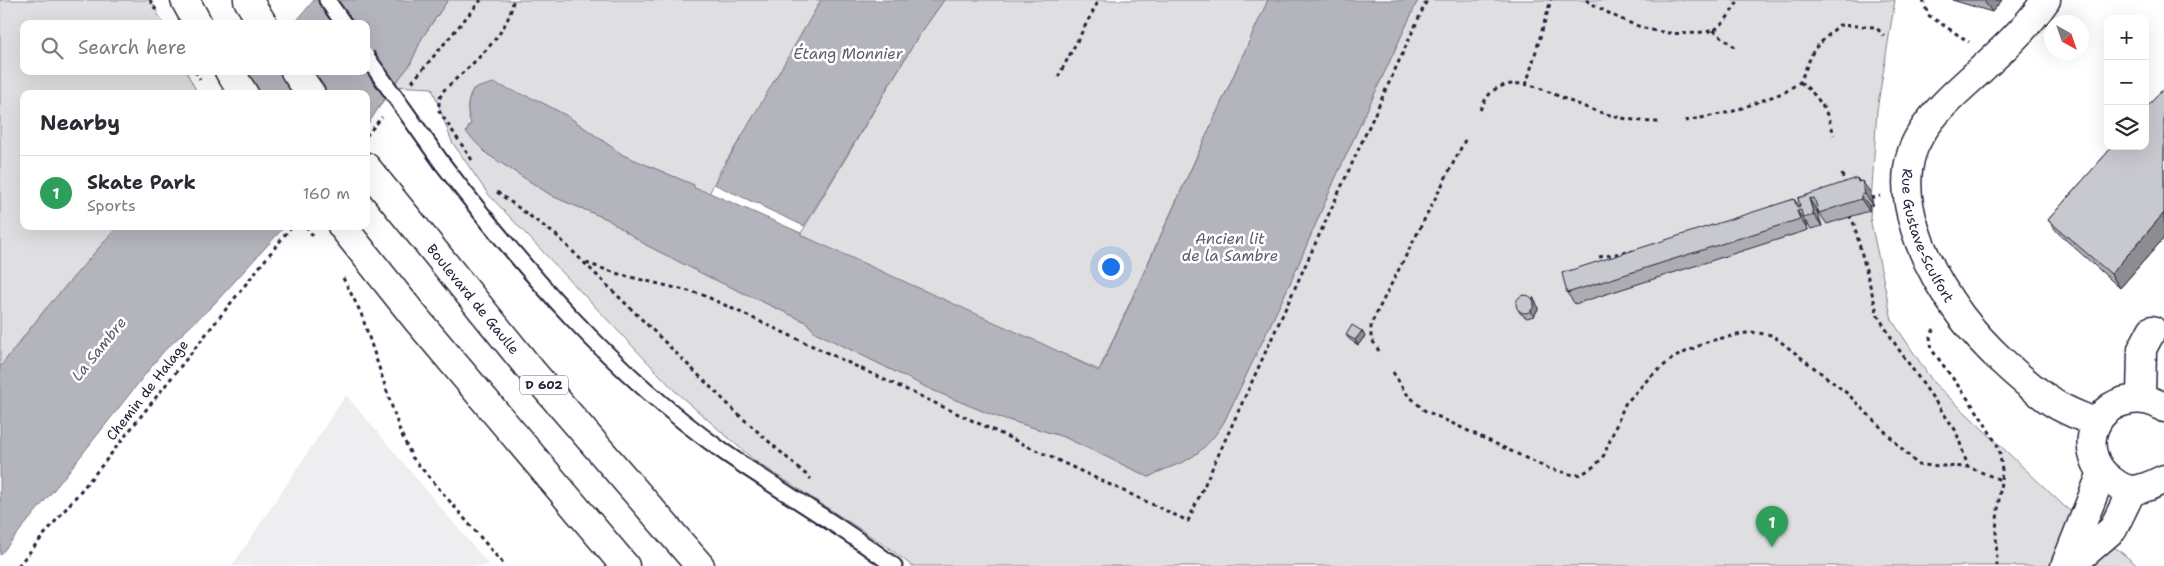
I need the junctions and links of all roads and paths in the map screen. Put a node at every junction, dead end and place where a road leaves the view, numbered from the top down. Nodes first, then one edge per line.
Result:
1 (185, 0) edge
2 (248, 0) edge
3 (327, 0) edge
4 (481, 0) edge
5 (513, 0) edge
6 (1099, 0) edge
7 (1427, 0) edge
8 (1551, 0) edge
9 (1586, 0) edge
10 (1739, 0) edge
11 (1923, 0) edge
12 (2046, 0) edge
13 (196, 20) edge
14 (260, 20) edge
15 (341, 20) edge
16 (1714, 30) junction
17 (1885, 36) dead end
18 (1735, 47) dead end
19 (1993, 59) junction
20 (370, 62) edge
21 (232, 75) edge
22 (298, 75) edge
23 (1058, 77) dead end
24 (1800, 82) junction
25 (1526, 85) junction
26 (406, 88) dead end
27 (241, 90) edge
28 (308, 90) edge
29 (1480, 110) dead end
30 (388, 111) dead end
31 (1685, 121) dead end
32 (1660, 122) dead end
33 (370, 131) edge
34 (1834, 134) dead end
35 (1466, 138) dead end
36 (475, 165) dead end
37 (370, 173) edge
38 (1842, 174) dead end
39 (490, 186) dead end
40 (1845, 187) edge
41 (1846, 210) edge
42 (289, 230) edge
43 (347, 234) edge
44 (1635, 250) edge
45 (1599, 257) dead end
46 (586, 263) junction
47 (340, 273) dead end
48 (1956, 309) junction
49 (2160, 329) edge
50 (1379, 351) dead end
51 (1393, 372) dead end
52 (2152, 403) edge
53 (2096, 423) junction
54 (1968, 467) junction
55 (2102, 474) junction
56 (2164, 478) edge
57 (2001, 480) junction
58 (816, 483) dead end
59 (2132, 490) junction
60 (18, 566) edge
61 (505, 566) edge
62 (625, 566) edge
63 (700, 566) edge
64 (894, 566) edge
65 (1997, 566) edge
66 (2065, 566) edge
67 (2070, 566) edge

1 - 13 main road
2 - 14 main road
3 - 15 lane
4 - 26 path
5 - 36 path
6 - 23 path
7 - 46 path
8 - 25 path
9 - 16 path
10 - 16 path
11 - 19 path
12 - 19 main road, Rue Gustave-Sculfort
16 - 18 path
17 - 24 path
19 - 48 main road, Rue Gustave-Sculfort
20 - 64 lane, bridge
21 - 27 main road
22 - 28 main road
24 - 31 path
24 - 34 path
25 - 29 path
25 - 32 path
30 - 33 path
35 - 50 path
37 - 63 main road, Boulevard de Gaulle / D 602
38 - 40 path
39 - 46 path
41 - 54 path
42 - 60 path, Chemin de Halage
43 - 62 main road
44 - 45 path
46 - 58 path
47 - 61 path
48 - 53 main road, Rue Gustave-Sculfort
48 - 57 path
49 - 52 main road
51 - 54 path
52 - 53 main road
53 - 55 main road
54 - 57 path
55 - 59 main road
55 - 66 main road
56 - 59 main road
57 - 65 path
59 - 67 main road

